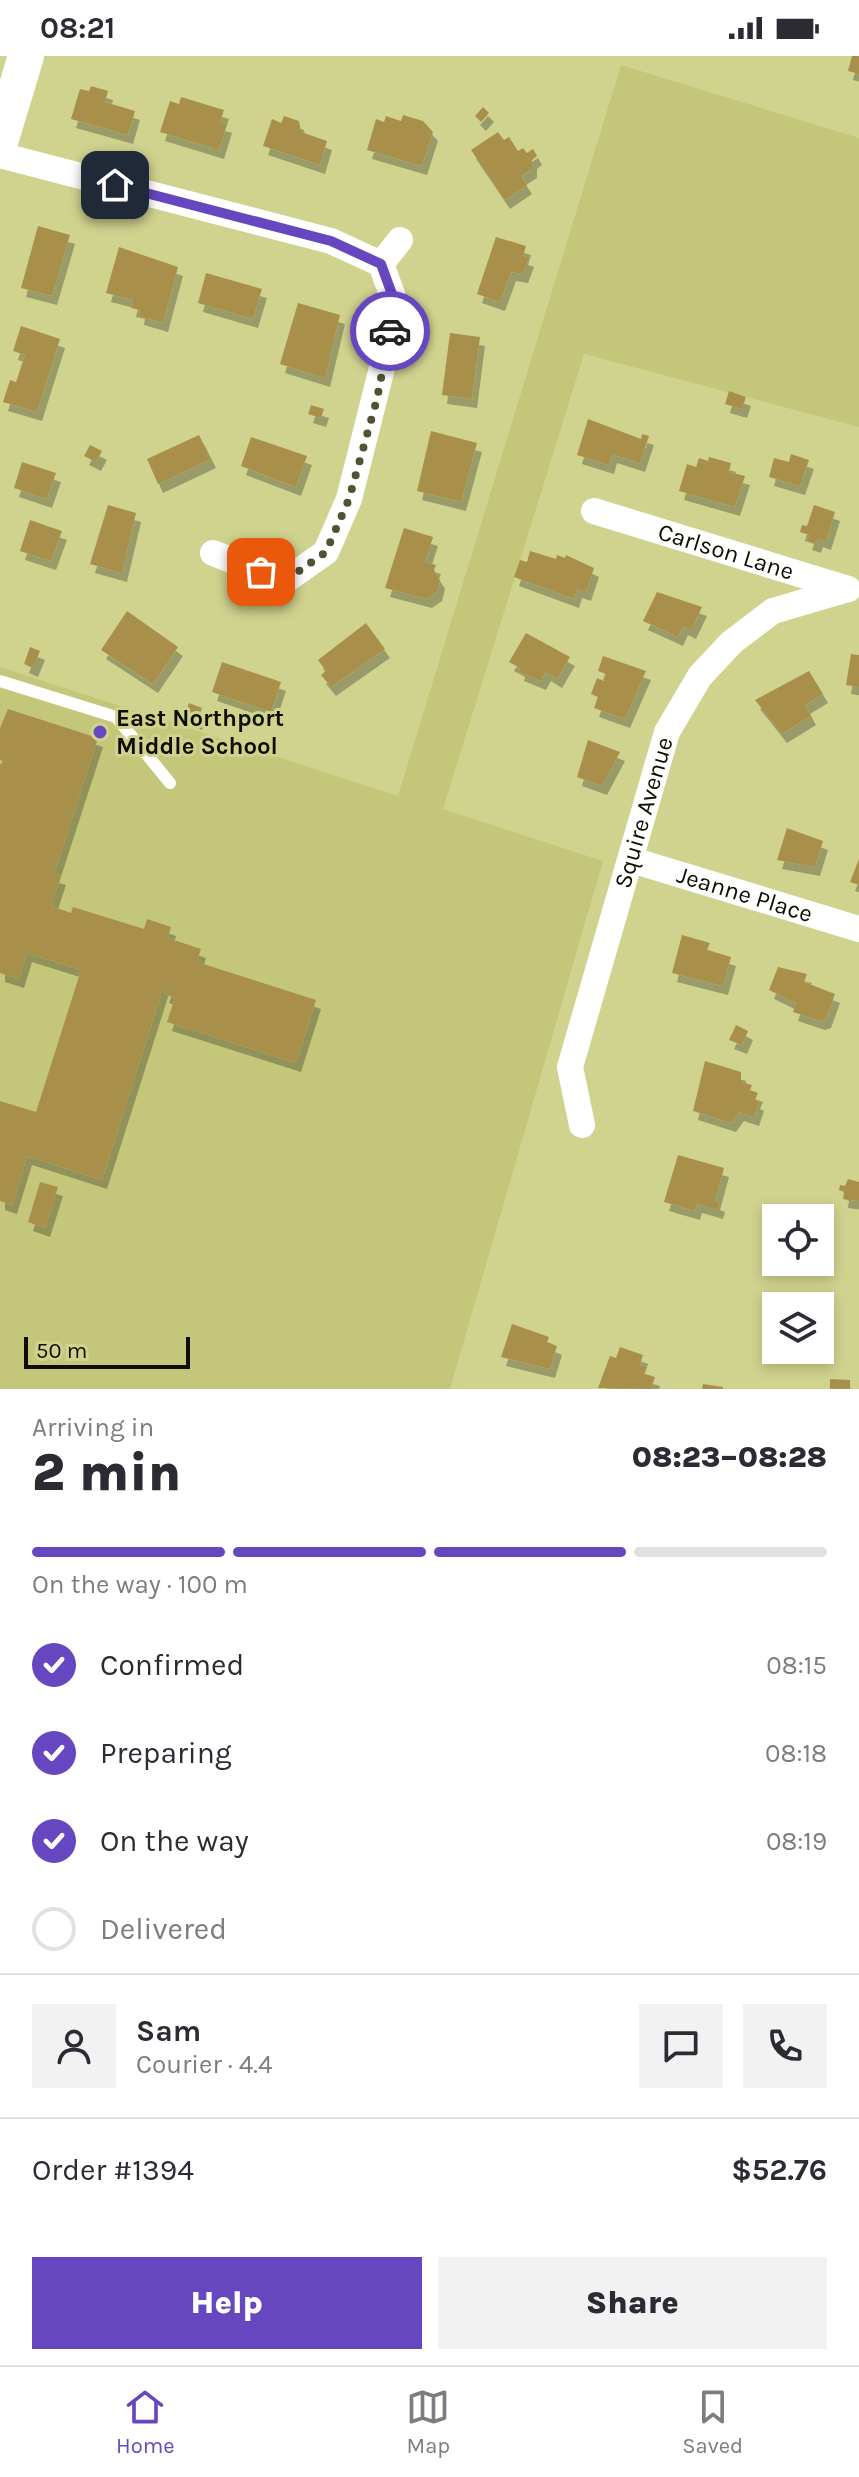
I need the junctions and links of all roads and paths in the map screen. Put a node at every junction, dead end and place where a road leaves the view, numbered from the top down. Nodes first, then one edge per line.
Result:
1 (26, 56) edge
2 (0, 142) edge
3 (0, 155) edge
4 (400, 240) dead end
5 (381, 264) junction
6 (594, 511) dead end
7 (213, 553) dead end
8 (854, 591) edge
9 (0, 681) edge
10 (170, 783) dead end
11 (632, 860) junction
12 (859, 929) edge
13 (582, 1125) dead end

1 - 2 street
3 - 5 street
4 - 5 street
5 - 7 street
6 - 8 street, Carlson Lane
8 - 11 street, Squire Avenue
9 - 10 lane
11 - 12 street, Jeanne Place
11 - 13 street, Squire Avenue

